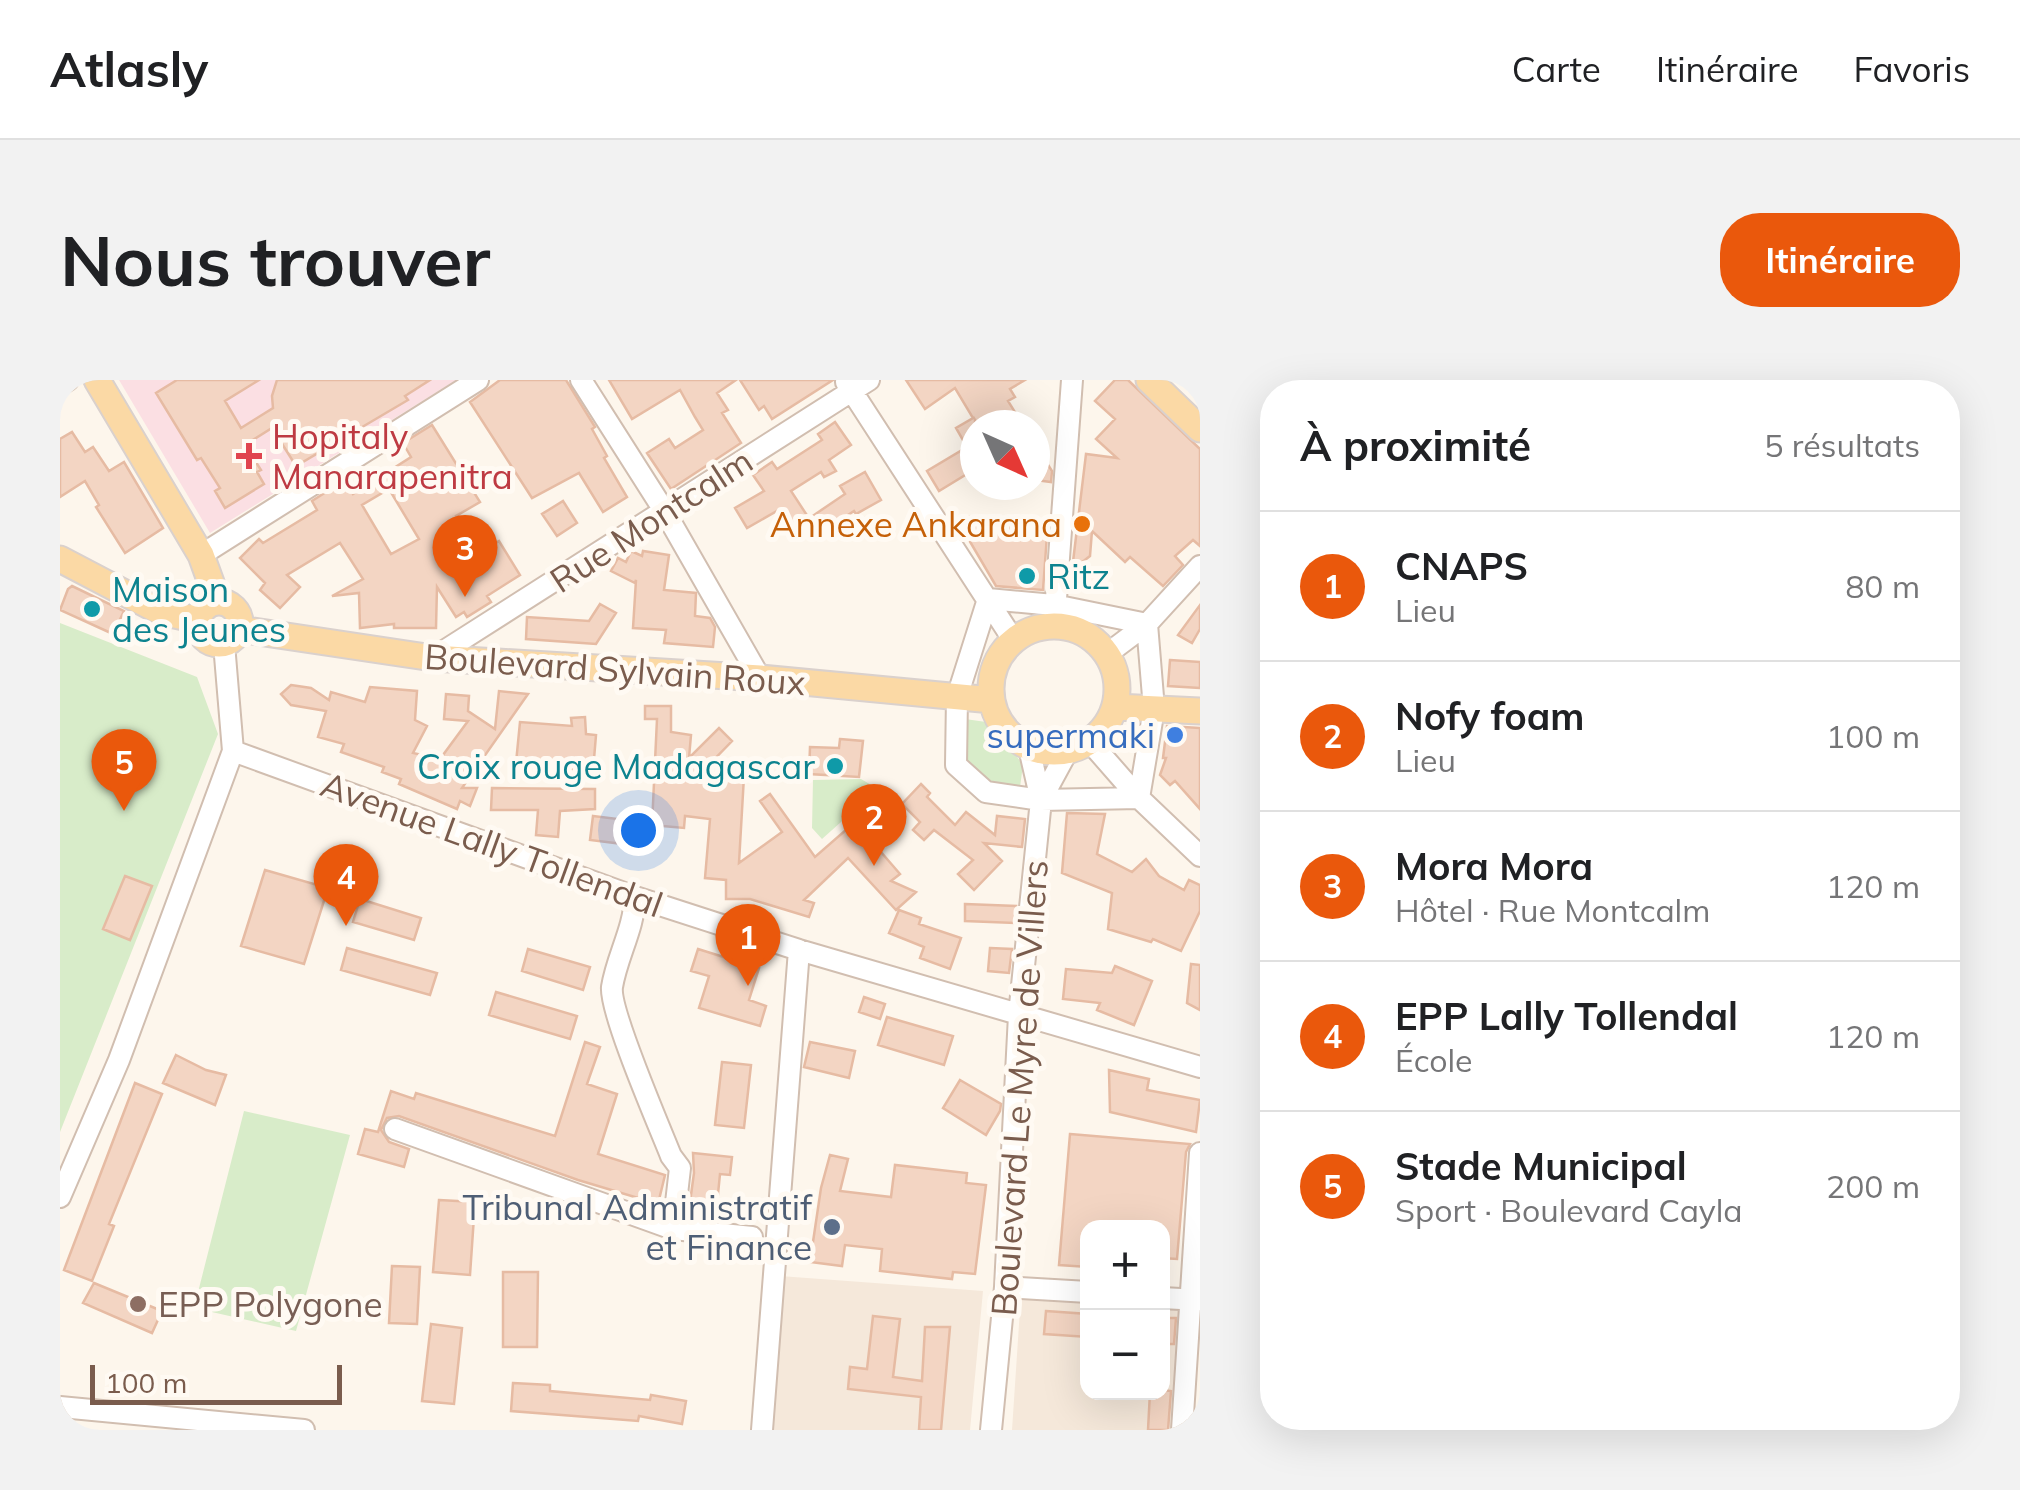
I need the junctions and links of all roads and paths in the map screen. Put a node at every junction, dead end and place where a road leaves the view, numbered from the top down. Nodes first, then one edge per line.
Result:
1 (68, 380) edge
2 (97, 380) edge
3 (478, 380) edge
4 (581, 380) edge
5 (1072, 380) edge
6 (1149, 380) edge
7 (855, 384) edge
8 (60, 385) edge
9 (1200, 429) edge
10 (665, 512) junction
11 (201, 555) junction
12 (60, 558) edge
13 (1200, 566) edge
14 (988, 599) junction
15 (208, 611) junction
16 (1054, 615) junction
17 (1147, 624) junction
18 (231, 636) junction
19 (1014, 640) junction
20 (1107, 654) junction
21 (433, 658) junction
22 (760, 678) junction
23 (957, 697) junction
24 (992, 700) junction
25 (1116, 707) junction
26 (1154, 709) junction
27 (1200, 711) edge
28 (1078, 747) junction
29 (1029, 748) junction
30 (232, 751) junction
31 (1138, 798) junction
32 (1041, 800) junction
33 (1200, 856) edge
34 (635, 897) junction
35 (798, 950) junction
36 (1019, 1015) junction
37 (1200, 1068) edge
38 (395, 1129) dead end
39 (1200, 1152) edge
40 (61, 1193) edge
41 (673, 1229) junction
42 (752, 1237) dead end
43 (1005, 1286) junction
44 (1080, 1291) edge
45 (1194, 1300) edge
46 (60, 1406) edge
47 (292, 1430) edge
48 (304, 1430) edge
49 (762, 1430) edge
50 (991, 1430) edge
51 (1182, 1430) edge

1 - 8 street
2 - 11 main road
3 - 11 street
4 - 10 street
5 - 16 street
6 - 9 main road
7 - 10 street, Rue Montcalm
7 - 14 street
10 - 21 street, Rue Montcalm
10 - 22 street
11 - 15 main road
12 - 15 main road
13 - 17 street
14 - 16 street
14 - 19 street
14 - 23 street
15 - 18 main road
15 - 18 main road
16 - 17 street
16 - 19 main road
16 - 20 main road
17 - 20 street
17 - 26 street
18 - 21 main road, Boulevard Sylvain Roux
18 - 30 street
19 - 24 main road
20 - 25 main road
21 - 22 main road, Boulevard Sylvain Roux
22 - 23 main road, Boulevard Sylvain Roux
23 - 24 main road, Boulevard Sylvain Roux
23 - 32 street
24 - 29 main road
25 - 26 main road
25 - 28 main road
26 - 27 main road
26 - 31 street
28 - 29 main road
28 - 31 street
28 - 32 street, Boulevard Le Myre de Villers
29 - 32 street
30 - 34 street, Avenue Lally Tollendal
30 - 40 street
31 - 32 street
31 - 33 street
32 - 36 street, Boulevard Le Myre de Villers
34 - 35 street, Avenue Lally Tollendal
34 - 41 street
35 - 36 street, Avenue Lally Tollendal
35 - 49 street
36 - 37 street, Avenue Lally Tollendal
36 - 43 street, Boulevard Le Myre de Villers
38 - 41 street
39 - 45 street
41 - 42 street
43 - 44 street
43 - 50 street, Boulevard Le Myre de Villers
45 - 51 street
46 - 47 street
47 - 48 street

